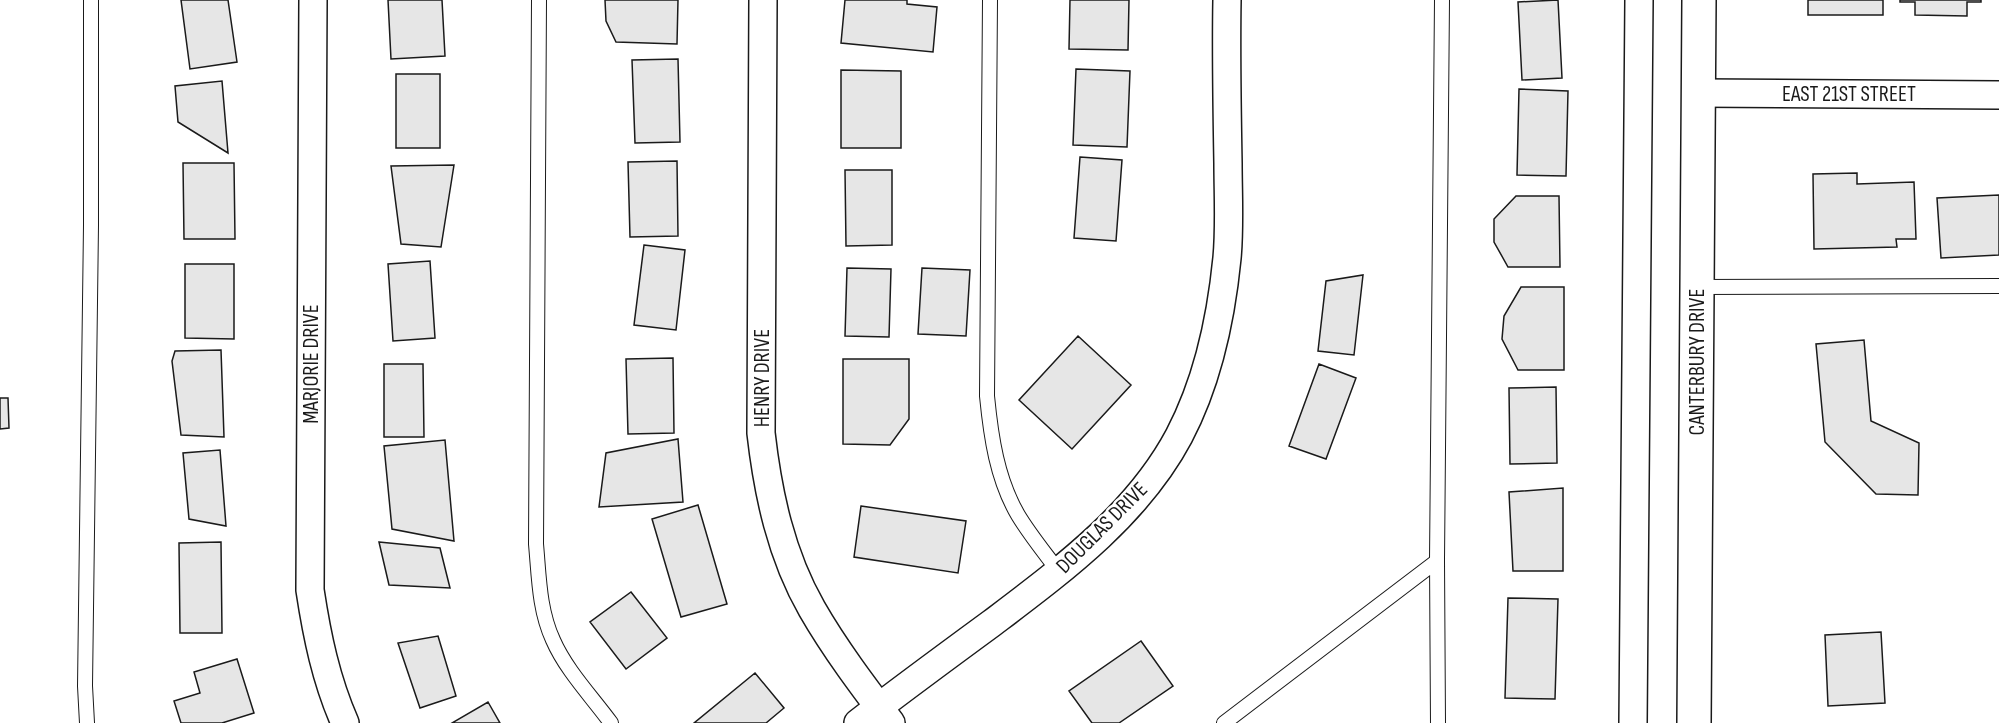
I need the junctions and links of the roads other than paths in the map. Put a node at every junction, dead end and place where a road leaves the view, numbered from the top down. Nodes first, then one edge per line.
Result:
1 (91, 0) edge
2 (312, 0) edge
3 (539, 0) edge
4 (763, 0) edge
5 (990, 0) edge
6 (1227, 0) edge
7 (1442, 0) edge
8 (1639, 0) edge
9 (1699, 0) edge
10 (1699, 93) junction
11 (1999, 95) edge
12 (1697, 286) junction
13 (1999, 286) edge
14 (1437, 561) junction
15 (1059, 572) junction
16 (876, 718) edge
17 (87, 723) edge
18 (345, 723) edge
19 (611, 723) edge
20 (1224, 723) edge
21 (1438, 723) edge
22 (1633, 723) edge
23 (1694, 723) edge

1 - 17 lane
2 - 18 street, MARJORIE DRIVE
3 - 19 lane
4 - 16 street, HENRY DRIVE
5 - 15 lane
6 - 15 street, DOUGLAS DRIVE
7 - 14 lane
8 - 22 street
9 - 10 main road, CANTERBURY DRIVE
10 - 11 street, EAST 21ST STREET
10 - 12 main road, CANTERBURY DRIVE
12 - 13 lane
12 - 23 main road, CANTERBURY DRIVE
14 - 20 lane
14 - 21 lane
15 - 16 street, DOUGLAS DRIVE

